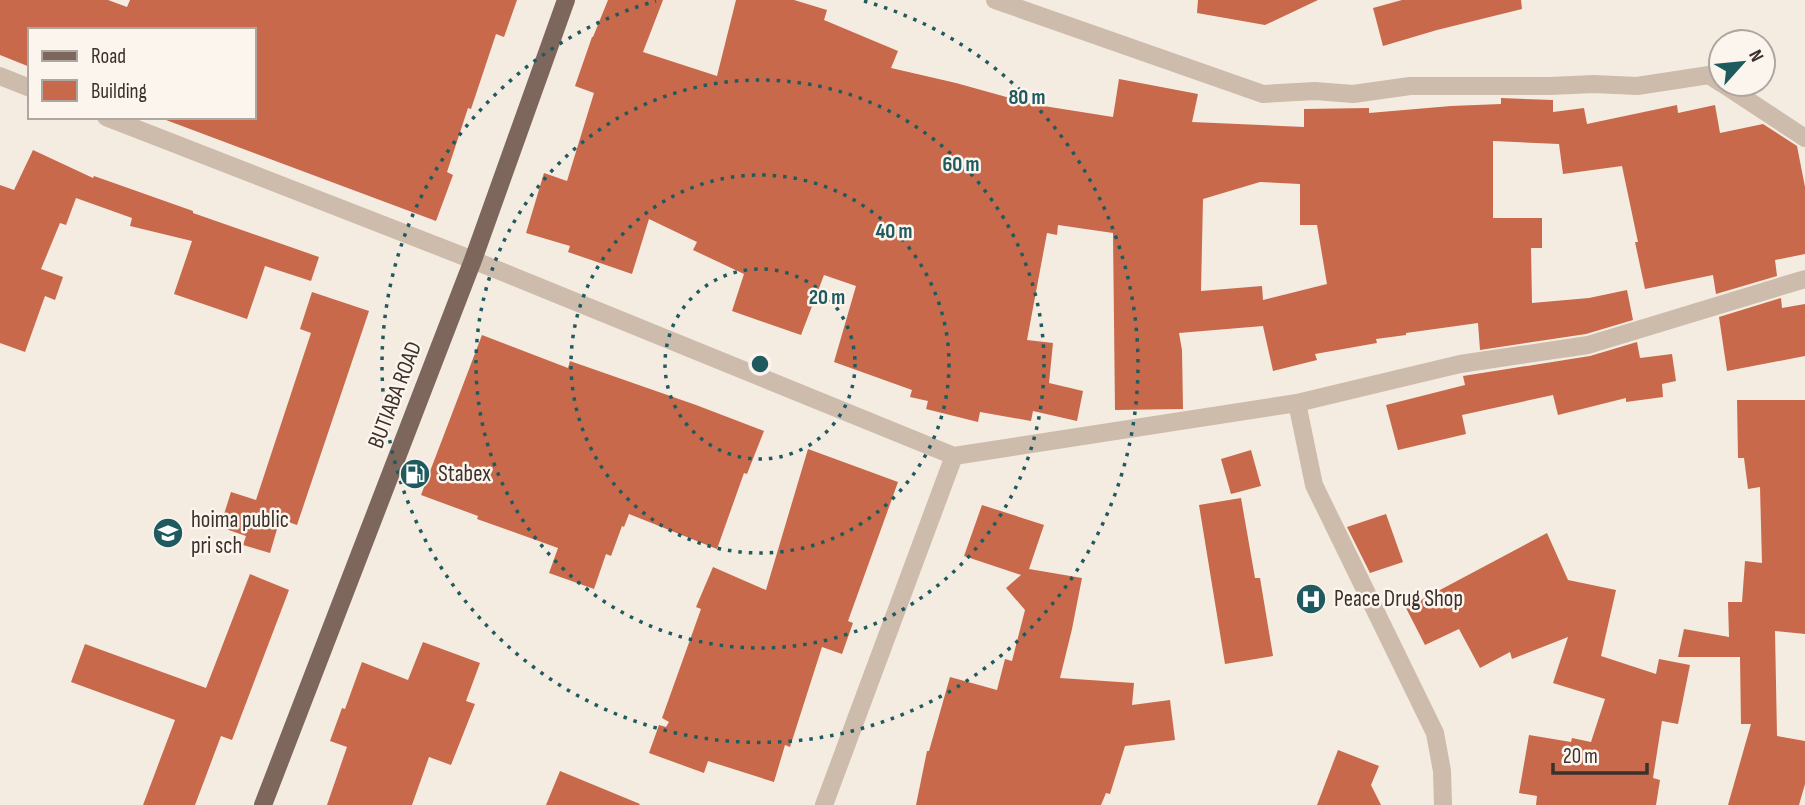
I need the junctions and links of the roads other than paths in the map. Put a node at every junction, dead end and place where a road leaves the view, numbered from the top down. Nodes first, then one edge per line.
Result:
1 (566, 0) edge
2 (995, 0) edge
3 (1707, 75) edge
4 (0, 76) edge
5 (28, 87) edge
6 (1745, 98) edge
7 (111, 119) edge
8 (1805, 138) edge
9 (473, 260) junction
10 (1805, 279) edge
11 (1297, 403) junction
12 (954, 456) junction
13 (263, 805) edge
14 (824, 805) edge
15 (1443, 805) edge

1 - 9 main road, BUTIABA ROAD
2 - 3 street
4 - 5 street
6 - 8 street
7 - 9 street
9 - 12 street
9 - 13 main road, BUTIABA ROAD
10 - 11 street
11 - 12 street
11 - 15 street
12 - 14 street

